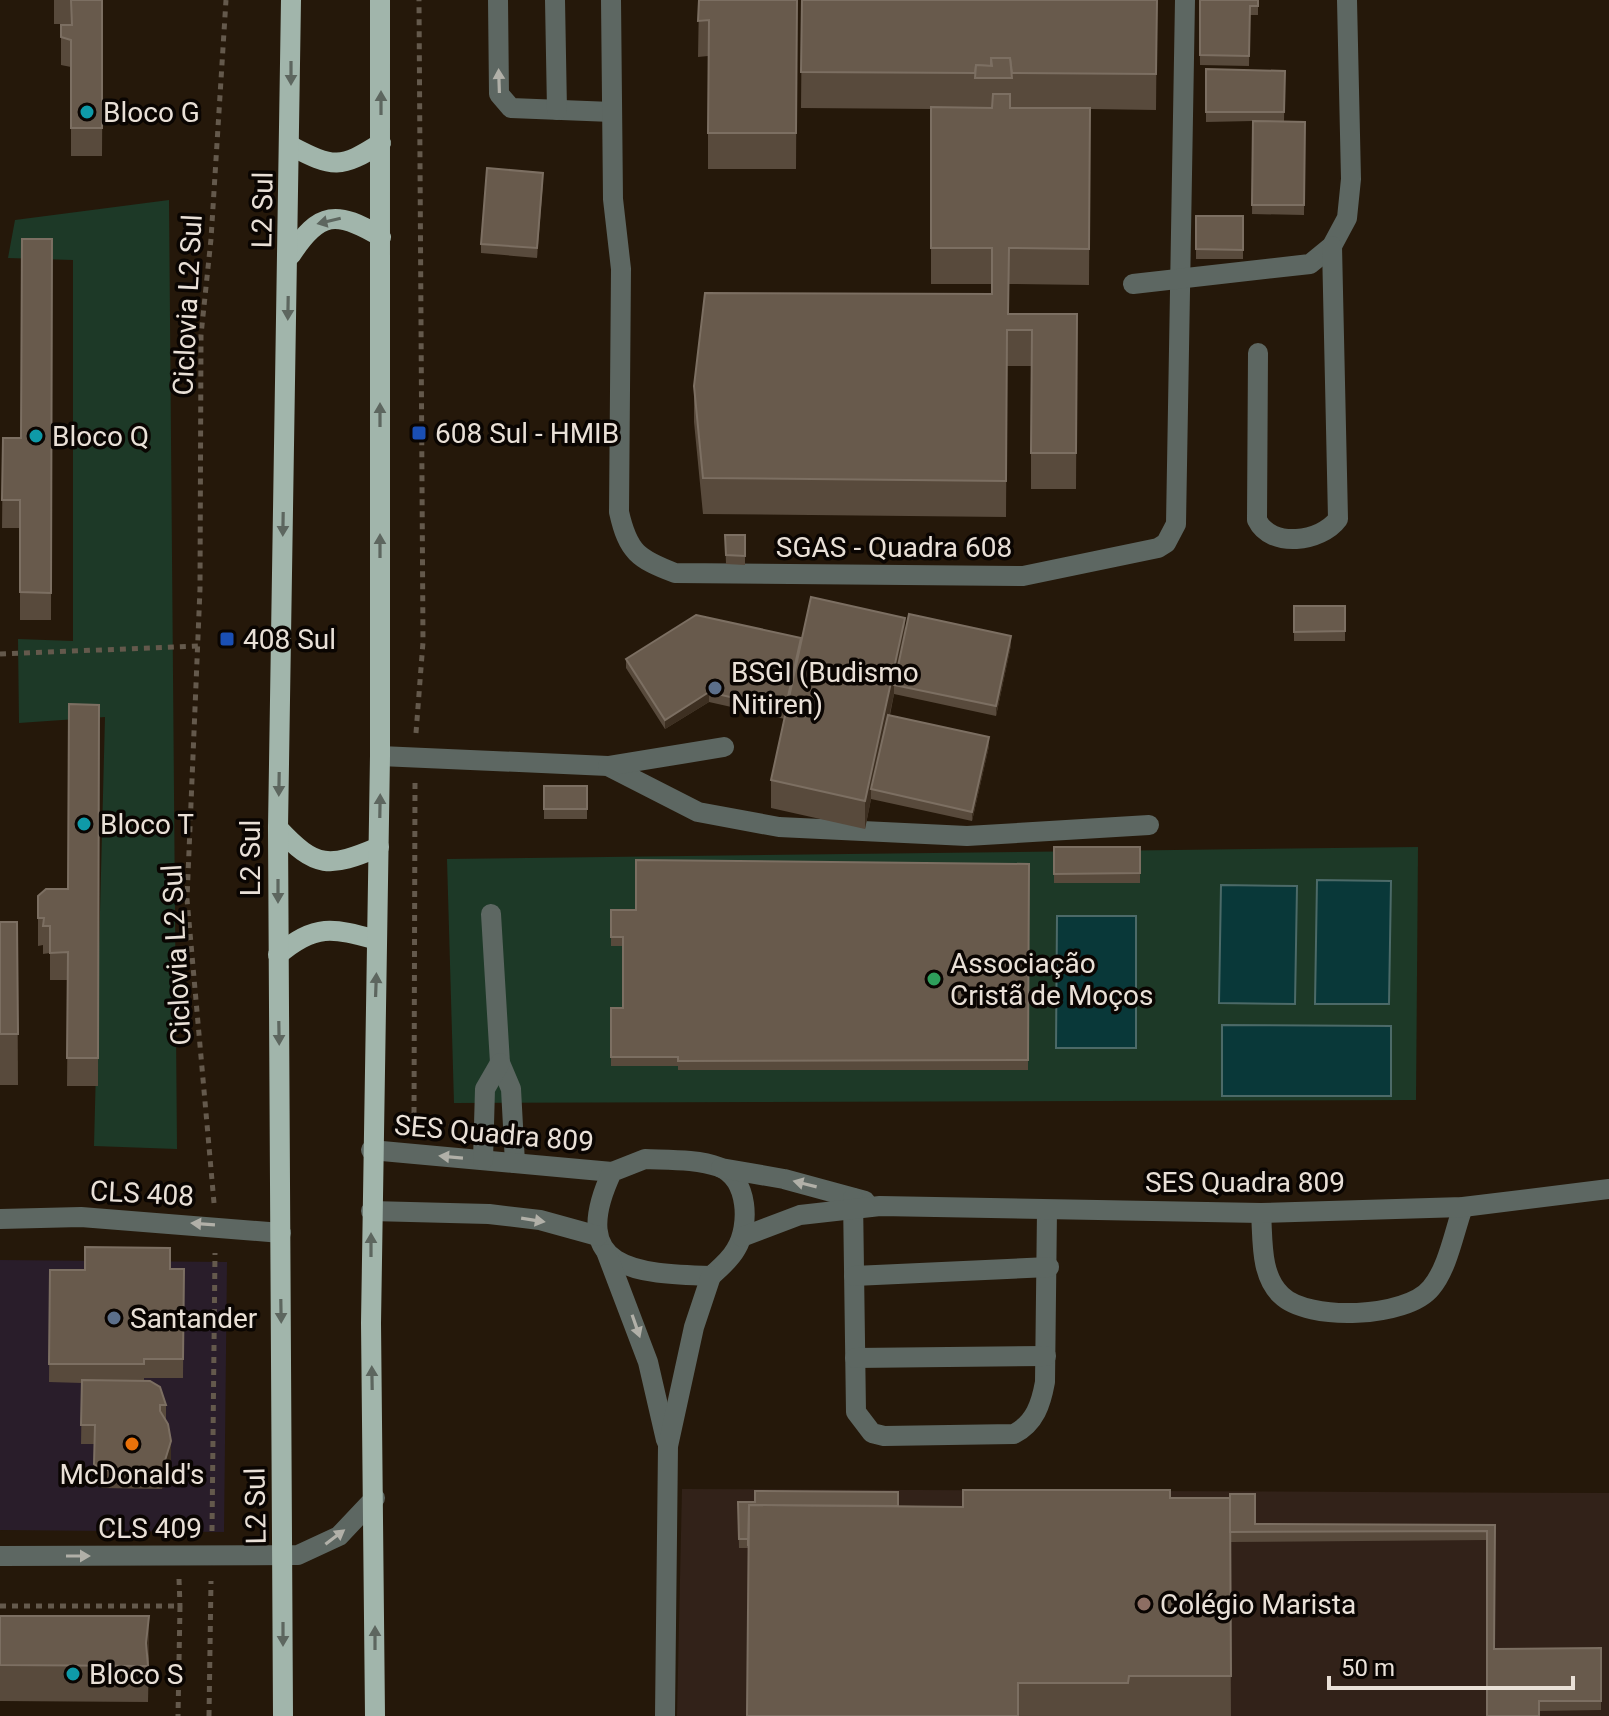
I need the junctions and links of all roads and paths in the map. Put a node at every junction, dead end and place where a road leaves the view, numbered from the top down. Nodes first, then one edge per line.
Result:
1 (226, 0) edge
2 (291, 0) edge
3 (380, 0) edge
4 (419, 0) edge
5 (498, 0) edge
6 (555, 0) edge
7 (611, 0) edge
8 (1185, 0) edge
9 (1347, 0) edge
10 (557, 110) junction
11 (612, 112) junction
12 (381, 143) junction
13 (291, 146) junction
14 (381, 237) junction
15 (1332, 246) junction
16 (289, 258) junction
17 (1180, 279) junction
18 (1133, 284) dead end
19 (1258, 353) dead end
20 (198, 646) junction
21 (0, 654) edge
22 (724, 747) dead end
23 (380, 756) junction
24 (415, 758) junction
25 (608, 766) junction
26 (1149, 825) dead end
27 (278, 828) junction
28 (379, 847) junction
29 (491, 914) dead end
30 (377, 940) junction
31 (278, 955) junction
32 (500, 1063) junction
33 (483, 1126) junction
34 (371, 1150) junction
35 (483, 1160) junction
36 (515, 1163) junction
37 (719, 1167) junction
38 (612, 1172) junction
39 (1609, 1189) edge
40 (853, 1204) junction
41 (1463, 1207) junction
42 (1047, 1210) junction
43 (371, 1211) junction
44 (1261, 1213) junction
45 (0, 1219) edge
46 (215, 1225) junction
47 (281, 1233) junction
48 (742, 1237) junction
49 (603, 1245) junction
50 (1049, 1267) junction
51 (711, 1276) junction
52 (854, 1276) junction
53 (1046, 1356) junction
54 (855, 1358) junction
55 (668, 1446) junction
56 (375, 1498) junction
57 (0, 1556) edge
58 (212, 1556) junction
59 (284, 1556) junction
60 (0, 1606) edge
61 (178, 1716) edge
62 (209, 1716) edge
63 (283, 1716) edge
64 (375, 1716) edge
65 (665, 1716) edge

1 - 20 path, Ciclovia L2 Sul
2 -> 13 main road, L2 Sul
12 -> 3 main road
4 - 24 path
10 -> 5 street
6 - 10 street
7 - 11 street, SGAS - Quadra 608
8 - 17 street, SGAS - Quadra 608
9 - 15 street
10 - 11 street
11 - 17 street, SGAS - Quadra 608
12 - 13 main road
12 - 14 main road
13 - 16 main road, L2 Sul
14 -> 16 main road
23 -> 14 main road
15 - 17 street
15 - 19 street
16 -> 27 main road, L2 Sul
17 - 18 street
20 - 21 path
20 - 46 path, Ciclovia L2 Sul
22 - 25 street
23 - 24 street
28 -> 23 main road
24 - 25 street
24 - 33 path
25 - 26 street
27 - 28 main road
27 -> 31 main road, L2 Sul
28 - 30 main road
29 - 32 street
30 - 31 main road
34 -> 30 main road
31 -> 47 main road, L2 Sul
32 - 33 street
32 - 36 street
33 - 35 street
35 -> 34 street, SES Quadra 809
34 - 43 main road
35 - 36 street, SES Quadra 809
36 - 38 street, SES Quadra 809
37 - 38 street
40 -> 37 street, SES Quadra 809
37 - 48 street
38 - 49 street
39 - 41 street, SES Quadra 809
40 - 42 street, SES Quadra 809
40 - 48 street, SES Quadra 809
40 - 52 street
41 - 44 street, SES Quadra 809
41 - 44 street
42 - 44 street, SES Quadra 809
42 - 50 street
43 -> 49 street
56 -> 43 main road
46 -> 45 street, CLS 408
46 - 47 street, CLS 408
46 - 58 path, Ciclovia L2 Sul
47 -> 59 main road, L2 Sul
48 - 51 street
49 - 51 street
49 -> 55 street
50 - 52 street
50 - 53 street
51 - 55 street
52 - 54 street
53 - 54 street
53 - 54 street
55 - 65 street
59 -> 56 street, CLS 409
64 -> 56 main road
57 -> 58 street, CLS 409
58 - 59 street, CLS 409
58 - 62 path, Ciclovia L2 Sul
59 -> 63 main road, L2 Sul
60 - 61 path

